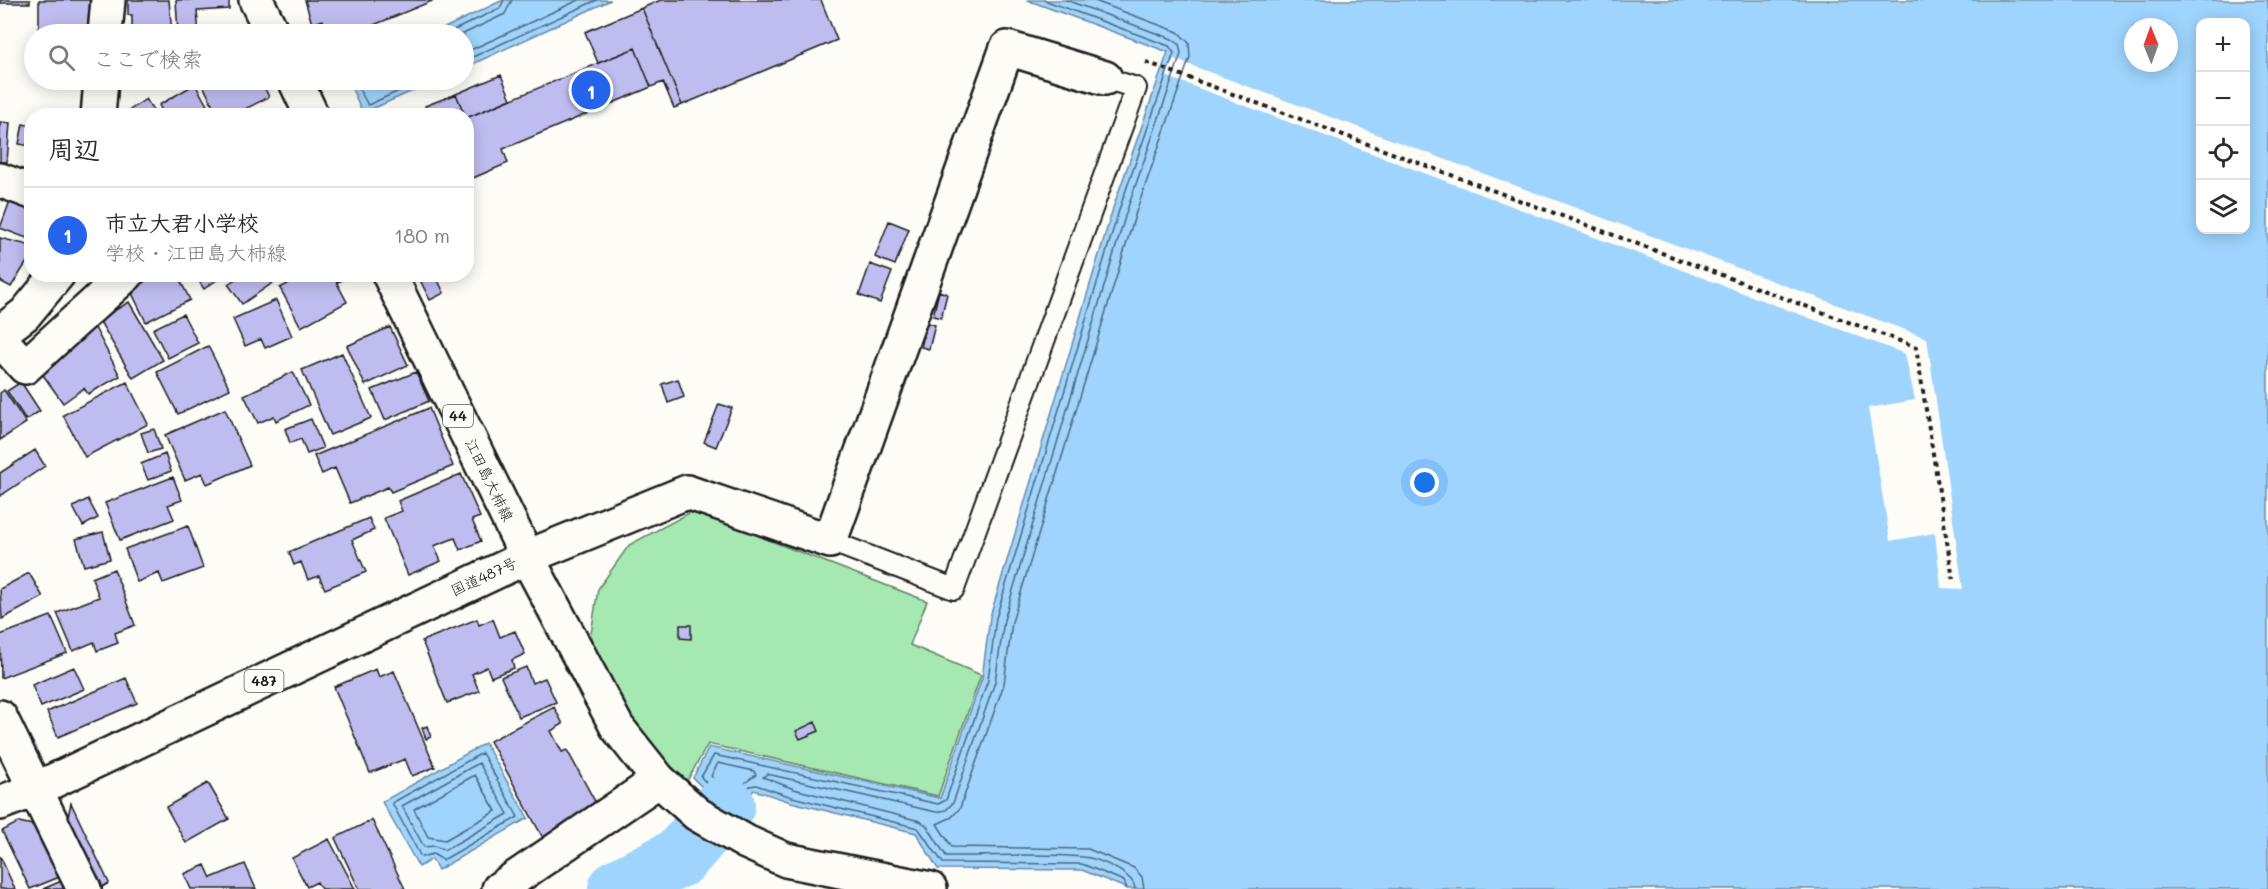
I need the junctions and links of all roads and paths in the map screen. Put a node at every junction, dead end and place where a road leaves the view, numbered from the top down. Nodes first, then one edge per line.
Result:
1 (108, 0) edge
2 (256, 0) edge
3 (106, 24) edge
4 (268, 24) edge
5 (1105, 78) joint
6 (1136, 88) junction
7 (100, 90) edge
8 (300, 90) edge
9 (99, 108) edge
10 (308, 108) edge
11 (0, 180) edge
12 (24, 189) edge
13 (51, 282) edge
14 (118, 282) edge
15 (393, 282) edge
16 (0, 333) edge
17 (0, 339) edge
18 (830, 541) junction
19 (526, 557) junction
20 (1953, 579) dead end
21 (0, 717) edge
22 (659, 780) junction
23 (34, 790) junction
24 (0, 803) edge
25 (84, 889) edge
26 (499, 889) edge
27 (930, 889) edge

1 - 3 main road
2 - 4 main road
5 - 6 lane
5 - 18 main road
6 - 18 lane
6 - 20 path
7 - 9 main road
8 - 10 main road
11 - 12 main road
13 - 16 main road
14 - 17 main road
15 - 19 main road, 江田島大柿線 / 44
18 - 19 main road
19 - 22 main road, 国道487号
19 - 23 main road, 国道487号 / 487
21 - 23 main road
22 - 26 main road
22 - 27 main road, 国道487号
23 - 24 main road, 国道487号 / 487
23 - 25 main road

